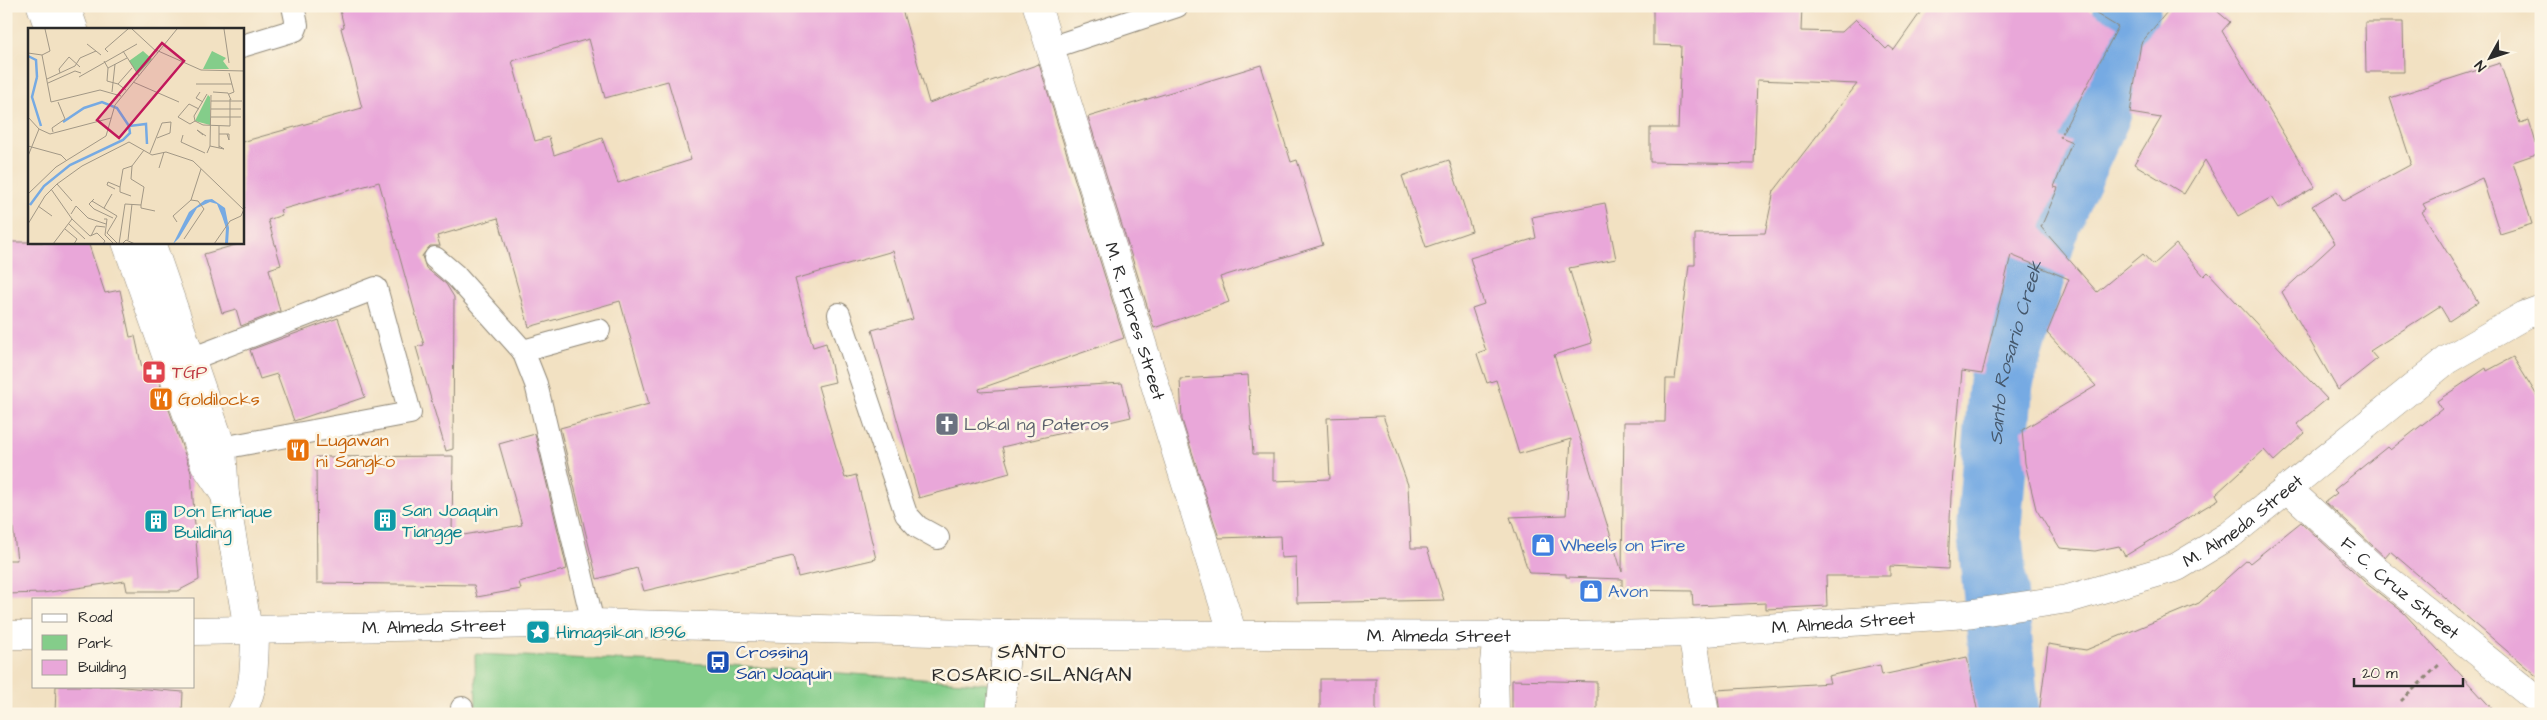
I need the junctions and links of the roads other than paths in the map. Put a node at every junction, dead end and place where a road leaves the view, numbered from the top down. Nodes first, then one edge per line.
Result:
1 (41, 6) edge
2 (66, 6) edge
3 (293, 6) edge
4 (1037, 6) edge
5 (1177, 6) edge
6 (49, 28) edge
7 (74, 28) edge
8 (244, 45) edge
9 (1050, 48) junction
10 (127, 244) edge
11 (152, 244) edge
12 (435, 258) dead end
13 (2541, 309) edge
14 (839, 314) dead end
15 (599, 330) dead end
16 (522, 351) junction
17 (191, 359) junction
18 (222, 448) junction
19 (2287, 488) junction
20 (225, 495) junction
21 (938, 538) dead end
22 (592, 623) junction
23 (248, 630) junction
24 (195, 631) edge
25 (1692, 633) junction
26 (1008, 634) junction
27 (6, 635) edge
28 (32, 635) edge
29 (1233, 635) junction
30 (1497, 635) junction
31 (2541, 703) edge
32 (242, 713) edge
33 (1000, 714) edge
34 (1494, 714) edge
35 (1705, 714) edge

1 - 6 main road
2 - 7 main road
3 - 8 lane
4 - 9 main road, M. R. Flores Street
5 - 9 lane
9 - 29 main road, M. R. Flores Street
10 - 20 main road
11 - 17 main road
12 - 16 lane
13 - 19 main road, M. Almeda Street
14 - 21 lane
15 - 16 lane
16 - 22 lane
17 - 18 main road
17 - 18 lane
18 - 20 main road
19 - 25 main road, M. Almeda Street
19 - 31 main road, F. C. Cruz Street
20 - 23 main road
22 - 23 main road, M. Almeda Street
22 - 26 main road, M. Almeda Street
23 - 24 main road, M. Almeda Street
23 - 32 main road
25 - 30 main road, M. Almeda Street
25 - 35 main road
26 - 29 main road, M. Almeda Street
26 - 33 main road
27 - 28 main road
29 - 30 main road, M. Almeda Street
30 - 34 main road

